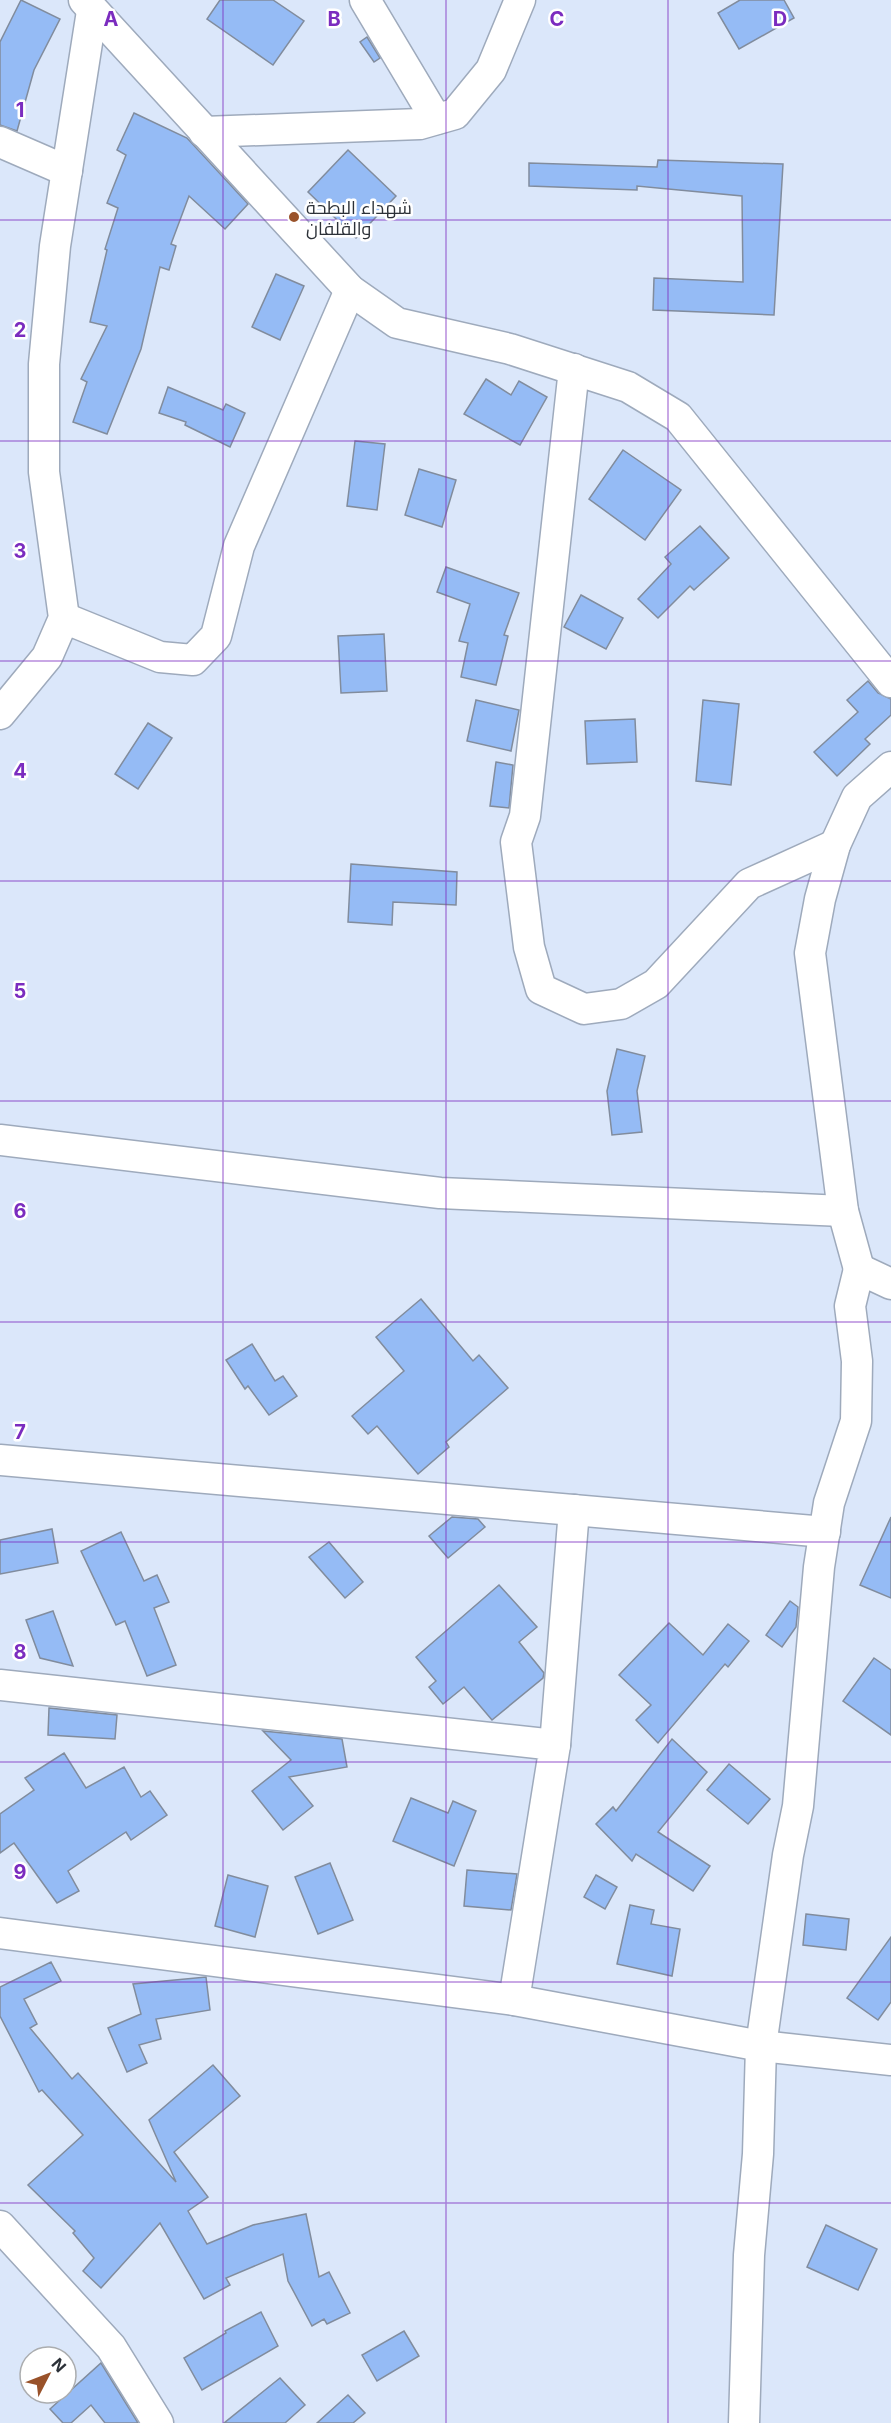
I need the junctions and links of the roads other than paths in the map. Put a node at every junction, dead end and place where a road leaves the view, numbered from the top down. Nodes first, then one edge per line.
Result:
1 (365, 0) edge
2 (520, 0) edge
3 (88, 5) edge
4 (436, 119) junction
5 (204, 132) junction
6 (0, 142) edge
7 (67, 171) junction
8 (350, 290) junction
9 (574, 369) junction
10 (63, 618) junction
11 (891, 682) edge
12 (0, 714) edge
13 (891, 767) edge
14 (835, 845) junction
15 (0, 1140) edge
16 (843, 1211) junction
17 (859, 1269) junction
18 (891, 1284) edge
19 (0, 1460) edge
20 (574, 1510) junction
21 (825, 1532) junction
22 (0, 1685) edge
23 (555, 1745) junction
24 (0, 1933) edge
25 (514, 2000) junction
26 (761, 2046) junction
27 (891, 2060) edge
28 (0, 2226) edge
29 (158, 2423) edge
30 (744, 2423) edge

1 - 4 street
2 - 4 street
3 - 5 street
3 - 7 street
4 - 5 street
5 - 8 street
6 - 7 street
7 - 10 street
8 - 9 street
8 - 10 street
9 - 11 street
9 - 14 street
10 - 12 street
13 - 14 street
14 - 16 street
15 - 16 street
16 - 17 street
17 - 18 street
17 - 21 street
19 - 20 street
20 - 21 street
20 - 23 street
21 - 26 street
22 - 23 street
23 - 25 street
24 - 25 street
25 - 26 street
26 - 27 street
26 - 30 street
28 - 29 street

